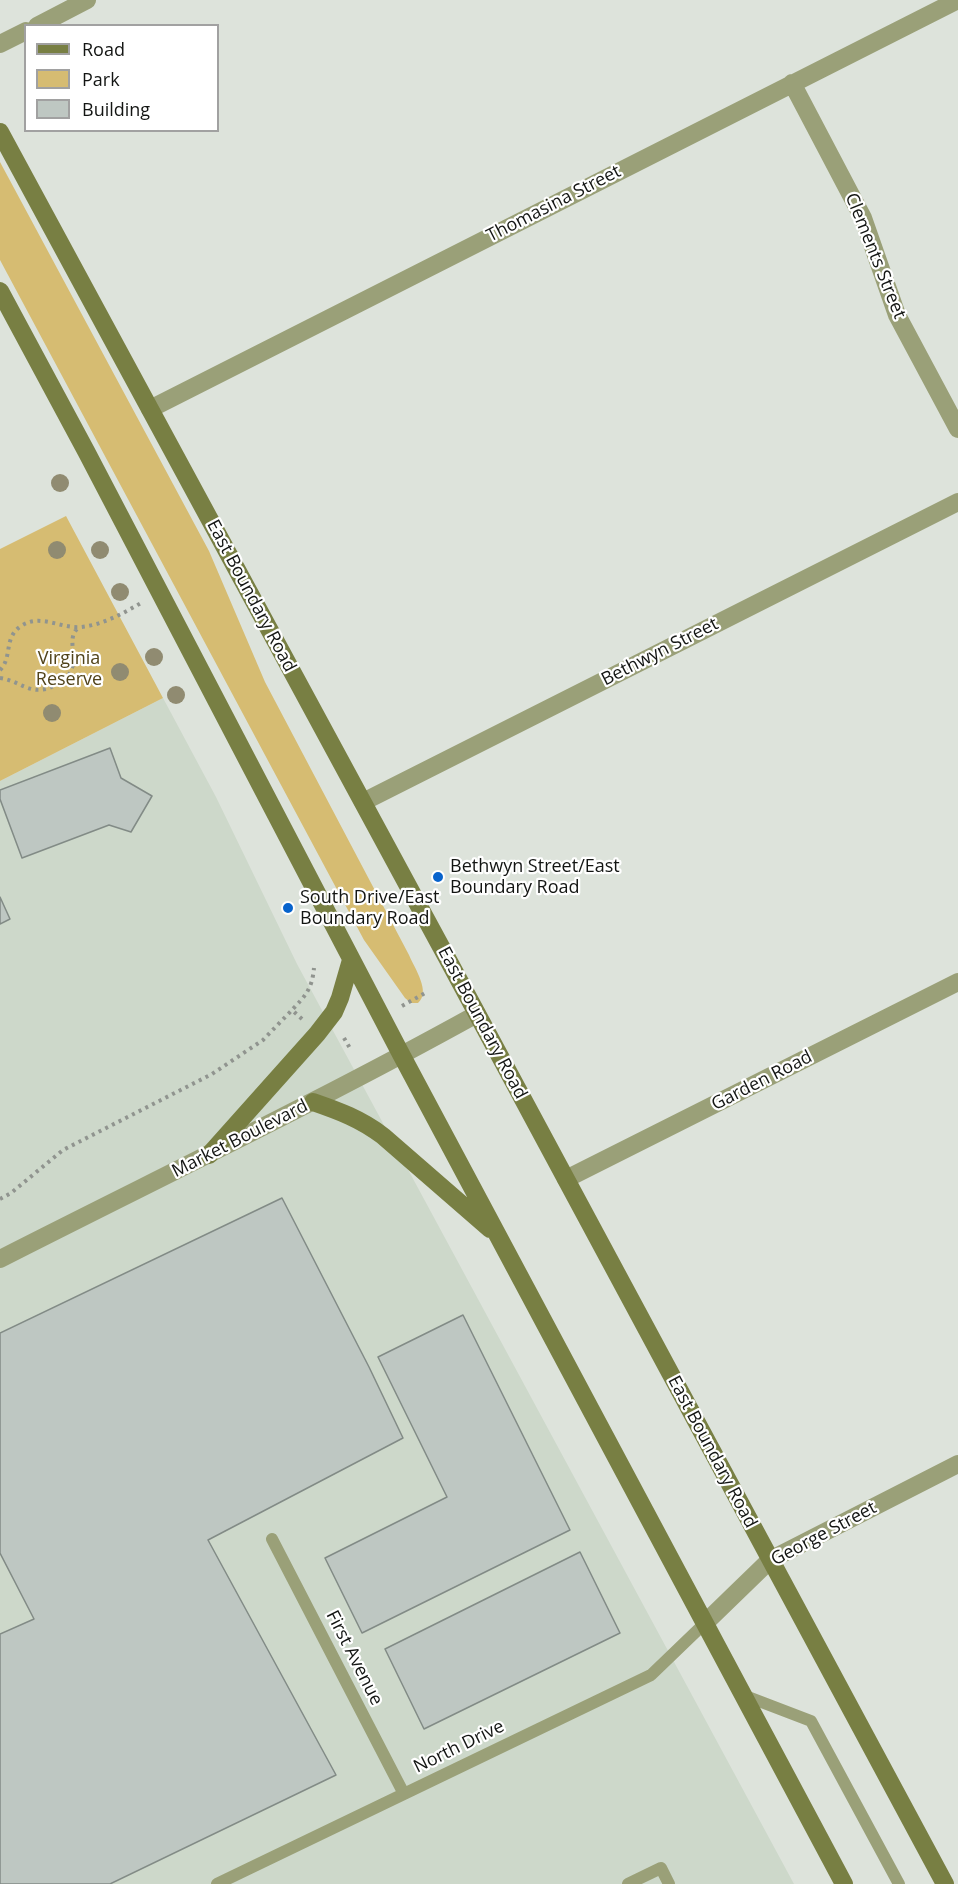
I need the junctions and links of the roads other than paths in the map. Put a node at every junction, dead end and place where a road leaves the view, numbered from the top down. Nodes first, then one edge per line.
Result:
1 (87, 0) edge
2 (958, 0) edge
3 (41, 24) edge
4 (24, 32) edge
5 (0, 44) edge
6 (792, 83) junction
7 (0, 132) edge
8 (0, 291) edge
9 (150, 409) junction
10 (958, 429) edge
11 (958, 502) edge
12 (363, 802) junction
13 (351, 960) junction
14 (958, 982) edge
15 (477, 1014) junction
16 (402, 1056) junction
17 (313, 1102) junction
18 (209, 1155) junction
19 (566, 1179) junction
20 (498, 1236) junction
21 (0, 1259) edge
22 (958, 1464) edge
23 (272, 1539) dead end
24 (770, 1560) junction
25 (704, 1624) junction
26 (742, 1695) junction
27 (405, 1794) junction
28 (217, 1884) edge
29 (628, 1884) edge
30 (669, 1884) edge
31 (844, 1884) edge
32 (899, 1884) edge
33 (945, 1884) edge

1 - 3 street
2 - 6 street, Thomasina Street
4 - 5 street
6 - 9 street, Thomasina Street
6 - 10 street, Clements Street
7 - 9 main road, East Boundary Road
8 - 13 main road
9 - 12 main road, East Boundary Road
11 - 12 street, Bethwyn Street
12 - 15 main road, East Boundary Road
13 - 16 main road
13 - 18 main road
14 - 19 street, Garden Road
15 - 16 street, Market Boulevard
15 - 19 main road, East Boundary Road
16 - 17 street, Market Boulevard
16 - 20 main road
17 - 18 street, Market Boulevard
17 - 20 main road
18 - 21 street, Market Boulevard
19 - 24 main road, East Boundary Road
20 - 25 main road
22 - 24 street, George Street
23 - 27 lane, First Avenue
24 - 25 street, George Street
24 - 33 main road, East Boundary Road
25 - 26 main road
25 - 27 lane, North Drive
26 - 31 main road
26 - 32 lane
27 - 28 lane, North Drive
29 - 30 lane

